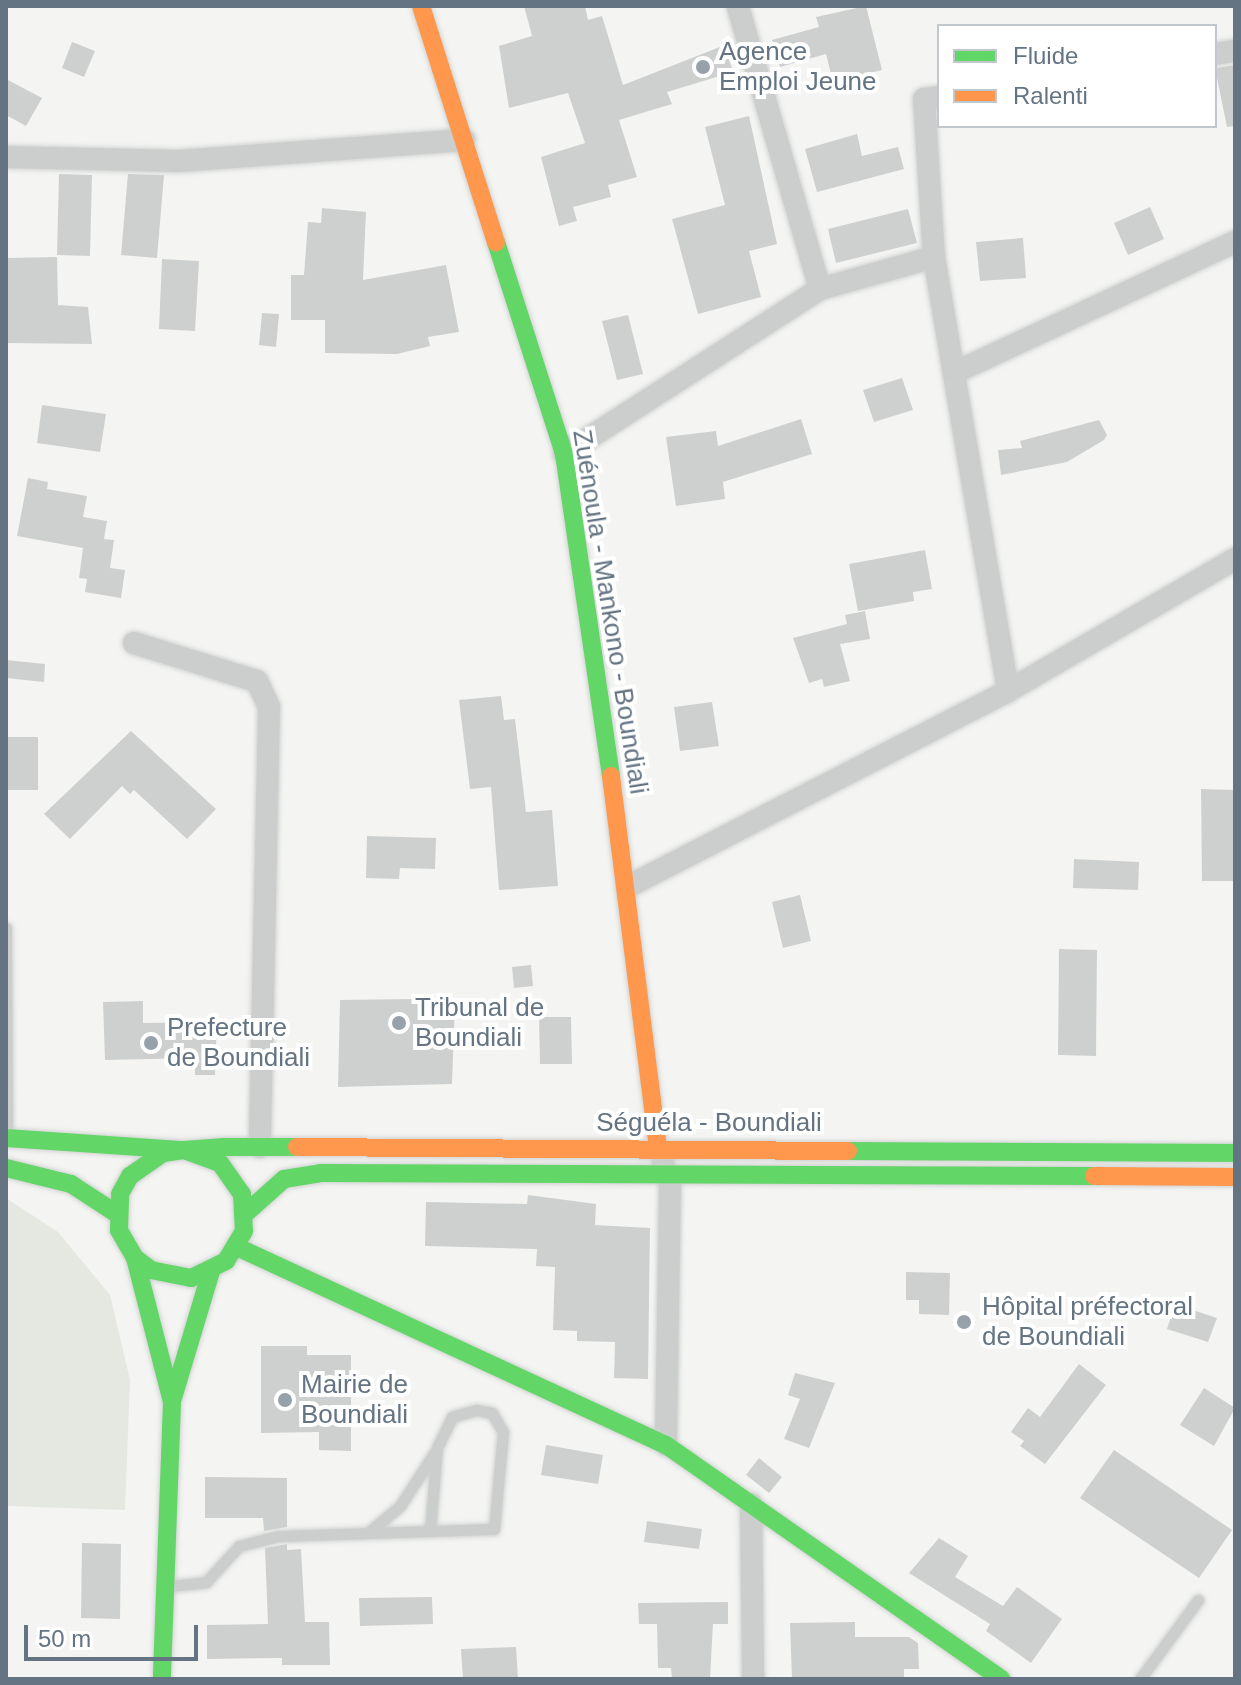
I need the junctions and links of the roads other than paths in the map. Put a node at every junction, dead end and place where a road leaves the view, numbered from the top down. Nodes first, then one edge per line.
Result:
1 (421, 6) edge
2 (738, 6) edge
3 (937, 97) edge
4 (464, 140) junction
5 (6, 157) edge
6 (1235, 242) edge
7 (934, 257) junction
8 (820, 289) junction
9 (954, 373) junction
10 (564, 454) junction
11 (1235, 559) edge
12 (134, 643) dead end
13 (1008, 691) junction
14 (627, 887) junction
15 (6, 928) edge
16 (6, 1138) edge
17 (260, 1147) junction
18 (658, 1149) junction
19 (184, 1150) junction
20 (1235, 1153) edge
21 (6, 1168) edge
22 (666, 1174) junction
23 (1235, 1177) edge
24 (246, 1213) junction
25 (117, 1214) junction
26 (237, 1247) junction
27 (135, 1258) junction
28 (211, 1271) junction
29 (172, 1402) junction
30 (666, 1445) junction
31 (437, 1448) junction
32 (751, 1504) junction
33 (430, 1530) junction
34 (369, 1532) junction
35 (165, 1587) junction
36 (1198, 1600) dead end
37 (162, 1679) edge
38 (753, 1679) edge
39 (1001, 1679) edge
40 (1140, 1679) edge

1 - 4 main road, Zuénoula - Mankono - Boundiali
2 - 8 street
3 - 7 street
4 - 5 street
4 - 10 main road, Zuénoula - Mankono - Boundiali
6 - 9 street
7 - 8 street
7 - 9 street
8 - 10 street
9 - 13 street
10 - 14 main road, Zuénoula - Mankono - Boundiali
11 - 13 street
12 - 17 street
13 - 14 street
14 - 18 main road, Zuénoula - Mankono - Boundiali
15 - 16 lane
16 - 19 main road
17 - 18 main road, Séguéla - Boundiali
17 - 19 main road, Séguéla - Boundiali
18 - 20 main road, Séguéla - Boundiali
18 - 22 street
19 - 24 main road
19 - 25 main road, Séguéla - Boundiali
21 - 25 main road
22 - 23 main road, Séguéla - Boundiali
22 - 24 main road, Séguéla - Boundiali
22 - 30 street
24 - 26 main road
25 - 27 main road
26 - 28 main road
26 - 30 main road
27 - 28 main road
27 - 29 main road
28 - 29 main road
29 - 35 main road
30 - 32 main road
31 - 33 lane
31 - 33 lane
31 - 34 lane
32 - 38 street
32 - 39 main road
33 - 34 lane
34 - 35 lane
35 - 37 main road
36 - 40 lane

